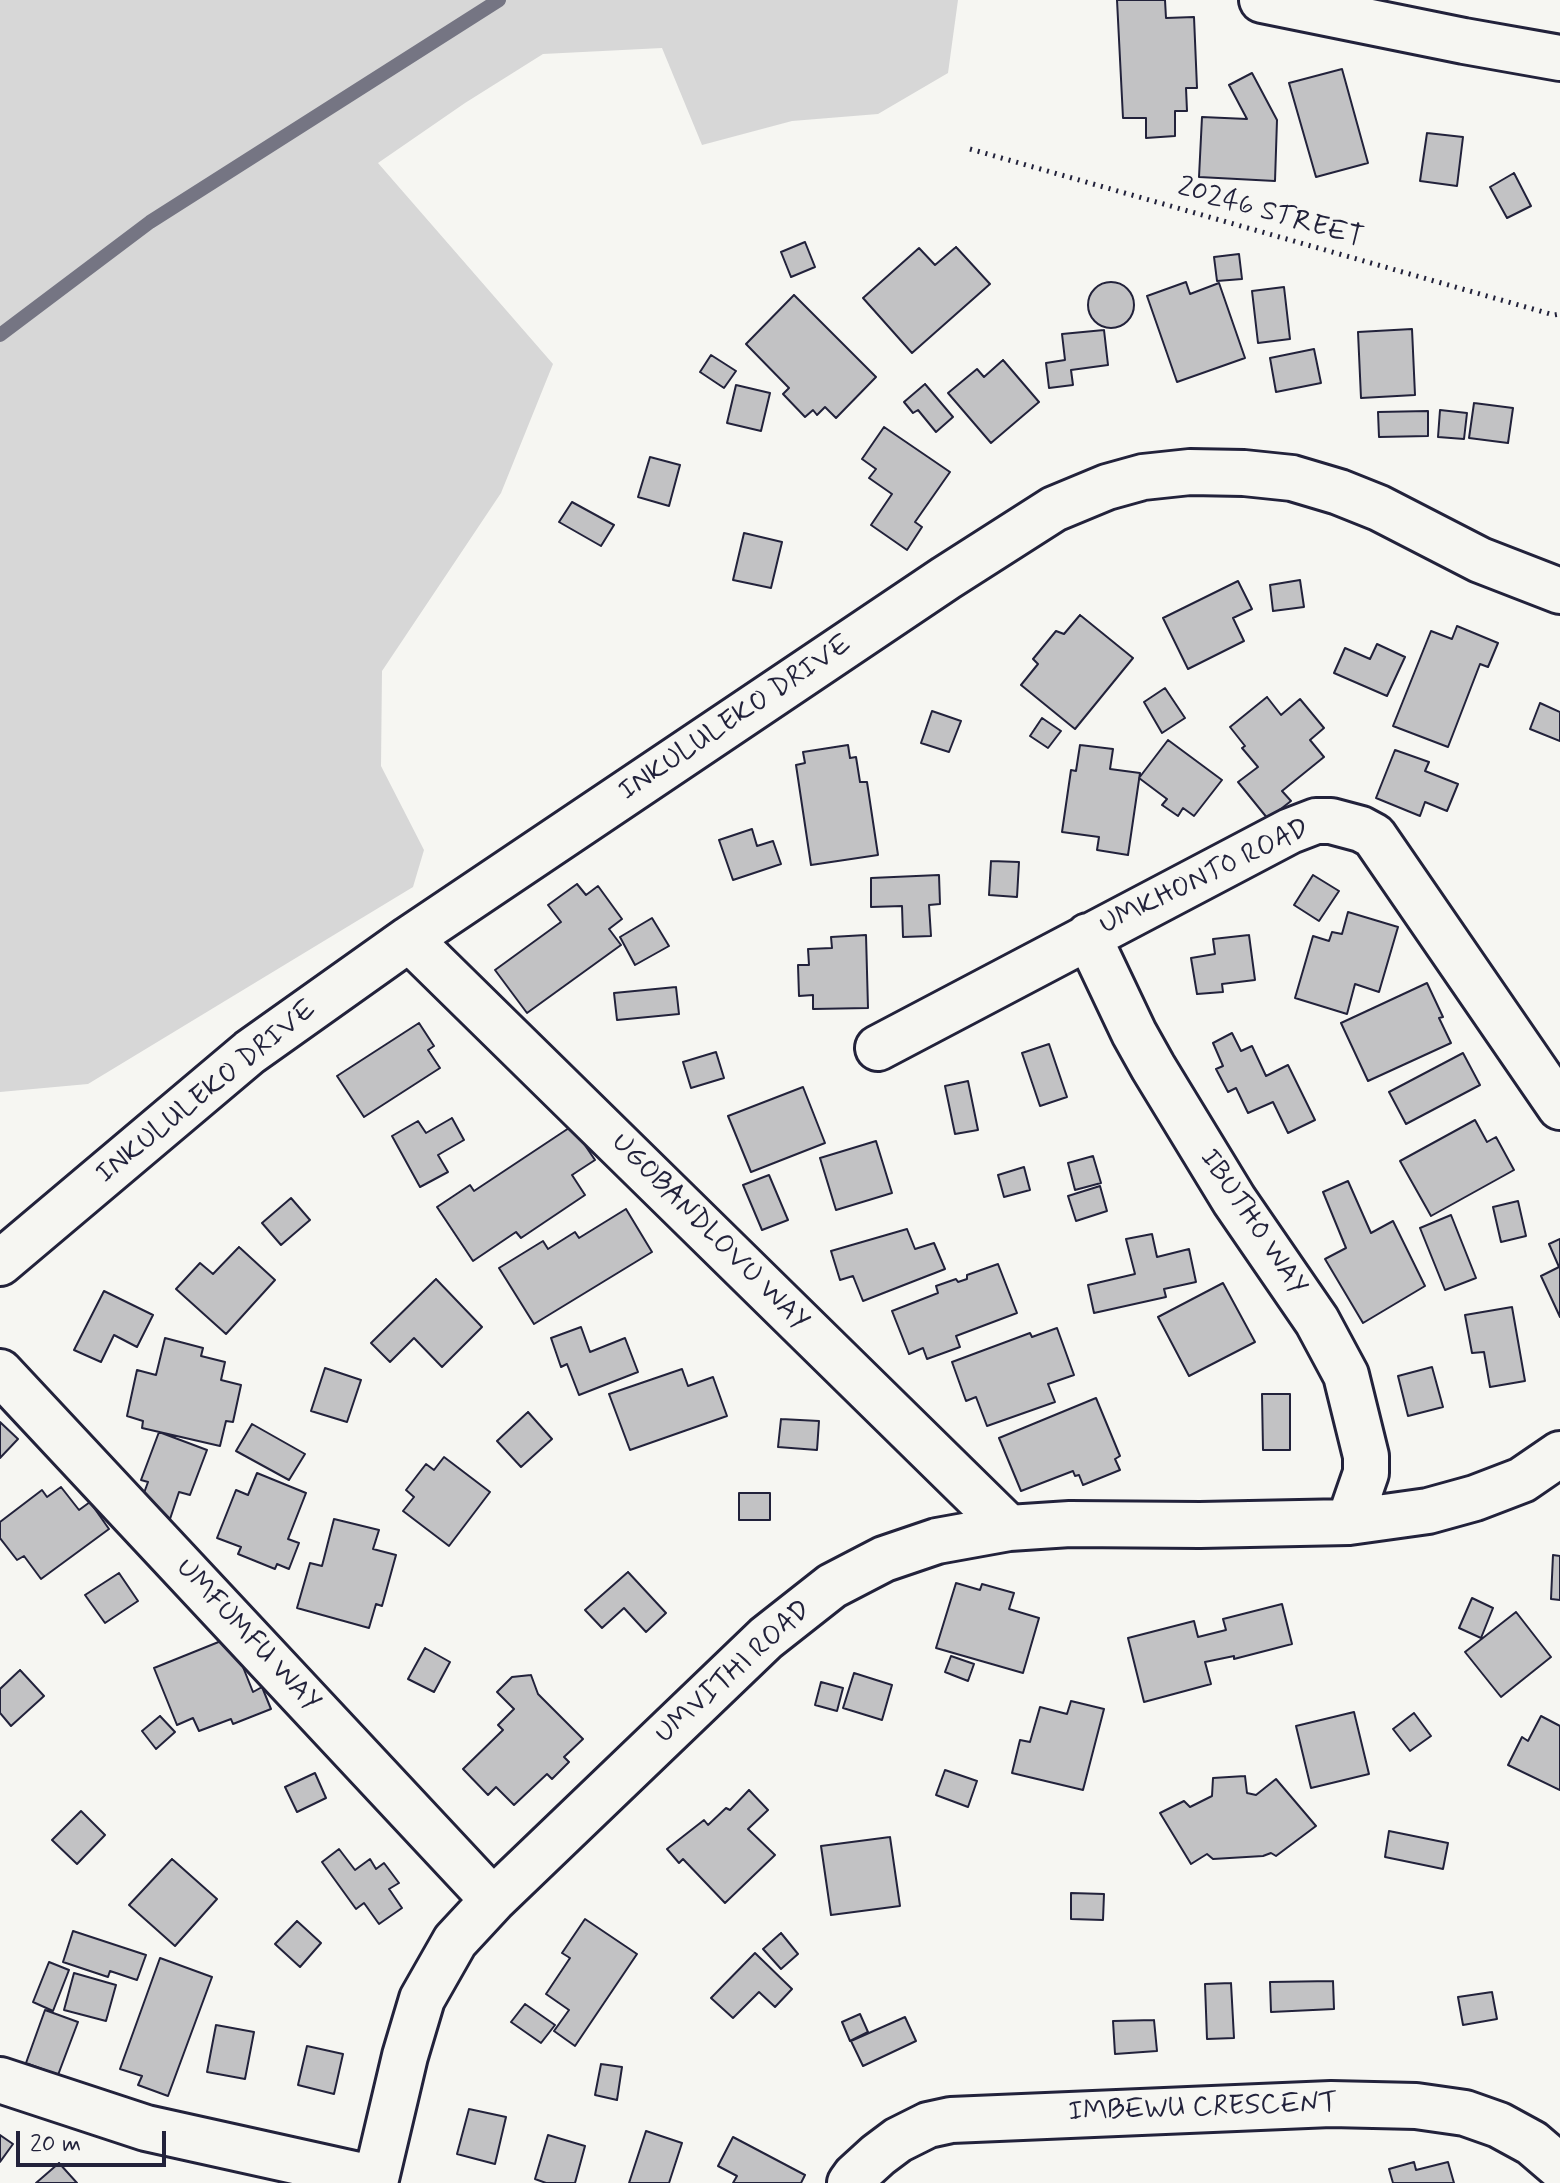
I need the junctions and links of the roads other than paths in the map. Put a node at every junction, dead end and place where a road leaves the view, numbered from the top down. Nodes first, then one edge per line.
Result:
1 (1262, 0) edge
2 (1560, 58) edge
3 (1560, 591) edge
4 (1088, 936) junction
5 (409, 939) junction
6 (878, 1048) dead end
7 (1560, 1107) edge
8 (0, 1263) edge
9 (0, 1372) edge
10 (1560, 1454) edge
11 (1349, 1522) junction
12 (1009, 1528) junction
13 (493, 1900) junction
14 (0, 2080) edge
15 (1560, 2167) edge
16 (376, 2181) edge
17 (850, 2183) edge

1 - 2 street
3 - 5 street, INKULULEKO DRIVE
4 - 6 street, UMKHONTO ROAD
4 - 7 street, UMKHONTO ROAD
4 - 11 street, IBUTHO WAY
5 - 8 street, INKULULEKO DRIVE
5 - 12 street, UGOBANDLOVU WAY
9 - 13 street, UMFUMFU WAY
10 - 11 street, UMVITHI ROAD
11 - 12 street, UMVITHI ROAD
12 - 13 street, UMVITHI ROAD
13 - 16 street, UMVITHI ROAD
14 - 16 street
15 - 17 street, IMBEWU CRESCENT

